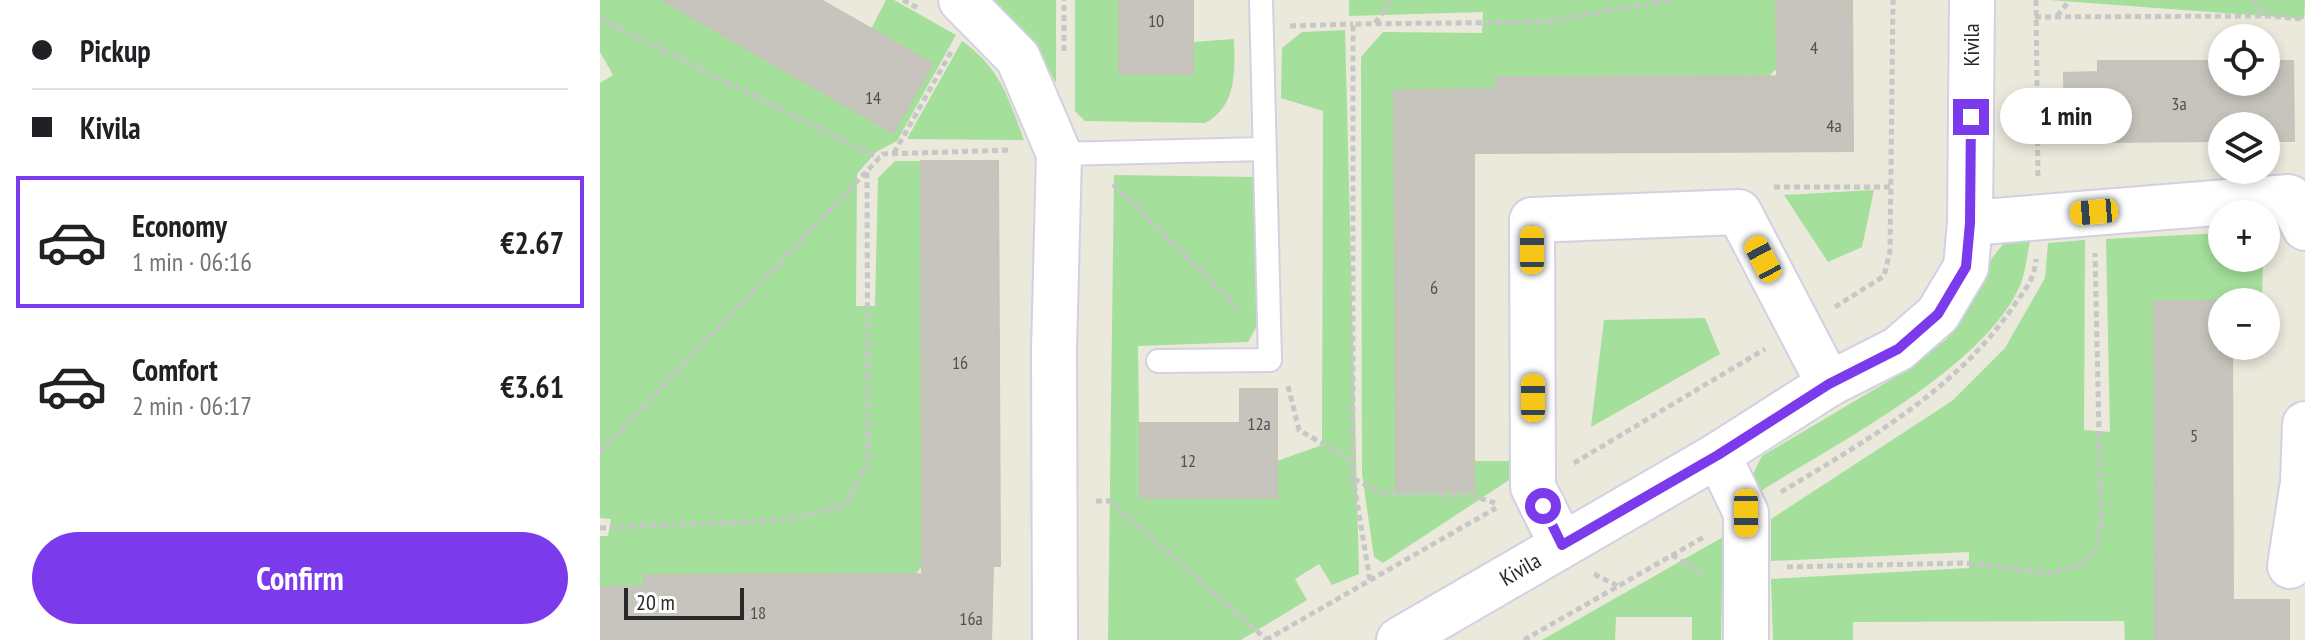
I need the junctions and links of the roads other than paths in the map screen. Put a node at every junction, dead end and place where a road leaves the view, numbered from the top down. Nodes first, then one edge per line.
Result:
1 (961, 0) edge
2 (1261, 0) edge
3 (1972, 0) edge
4 (1263, 149) junction
5 (1071, 154) junction
6 (1970, 223) junction
7 (2305, 228) edge
8 (1158, 361) dead end
9 (1829, 384) junction
10 (2305, 424) edge
11 (1718, 455) junction
12 (1562, 545) junction
13 (2290, 566) dead end
14 (1055, 640) edge
15 (1399, 640) edge
16 (1746, 640) edge

1 - 5 street
2 - 4 lane
3 - 6 street, Kivila
4 - 5 lane
4 - 8 lane
5 - 14 street
6 - 7 street
6 - 9 street, Kivila
9 - 11 street, Kivila
9 - 12 street
10 - 13 street
11 - 12 street, Kivila
11 - 16 street
12 - 15 street, Kivila

